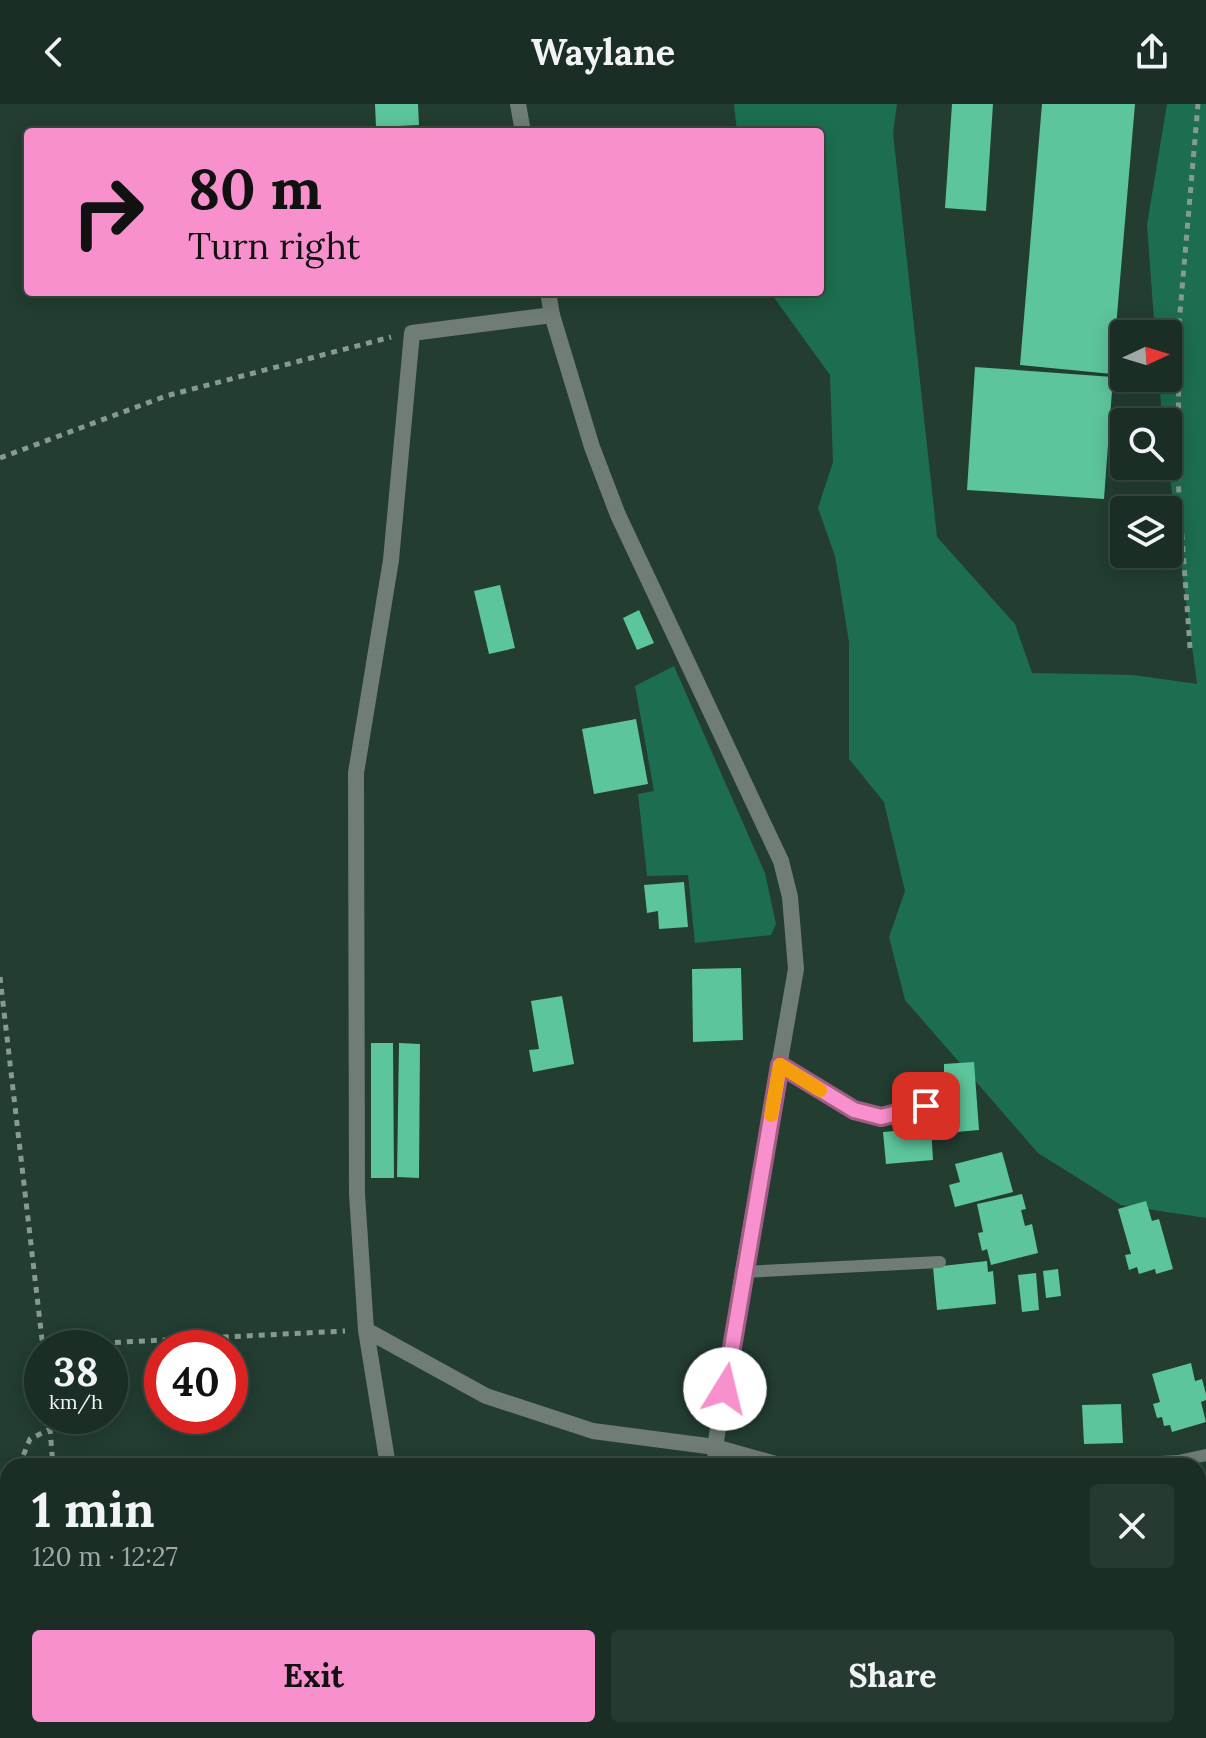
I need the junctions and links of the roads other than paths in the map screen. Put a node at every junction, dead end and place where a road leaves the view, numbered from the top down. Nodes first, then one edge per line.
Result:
1 (518, 104) edge
2 (522, 128) edge
3 (549, 296) edge
4 (552, 315) junction
5 (780, 1065) junction
6 (926, 1106) dead end
7 (940, 1262) dead end
8 (743, 1272) junction
9 (366, 1330) junction
10 (715, 1447) junction
11 (387, 1458) edge
12 (716, 1458) edge
13 (754, 1458) edge

1 - 2 street
3 - 4 street
4 - 5 street
4 - 9 street
5 - 6 lane
5 - 8 street
7 - 8 lane
8 - 10 street
9 - 10 street
9 - 11 street
10 - 12 street
10 - 13 street

